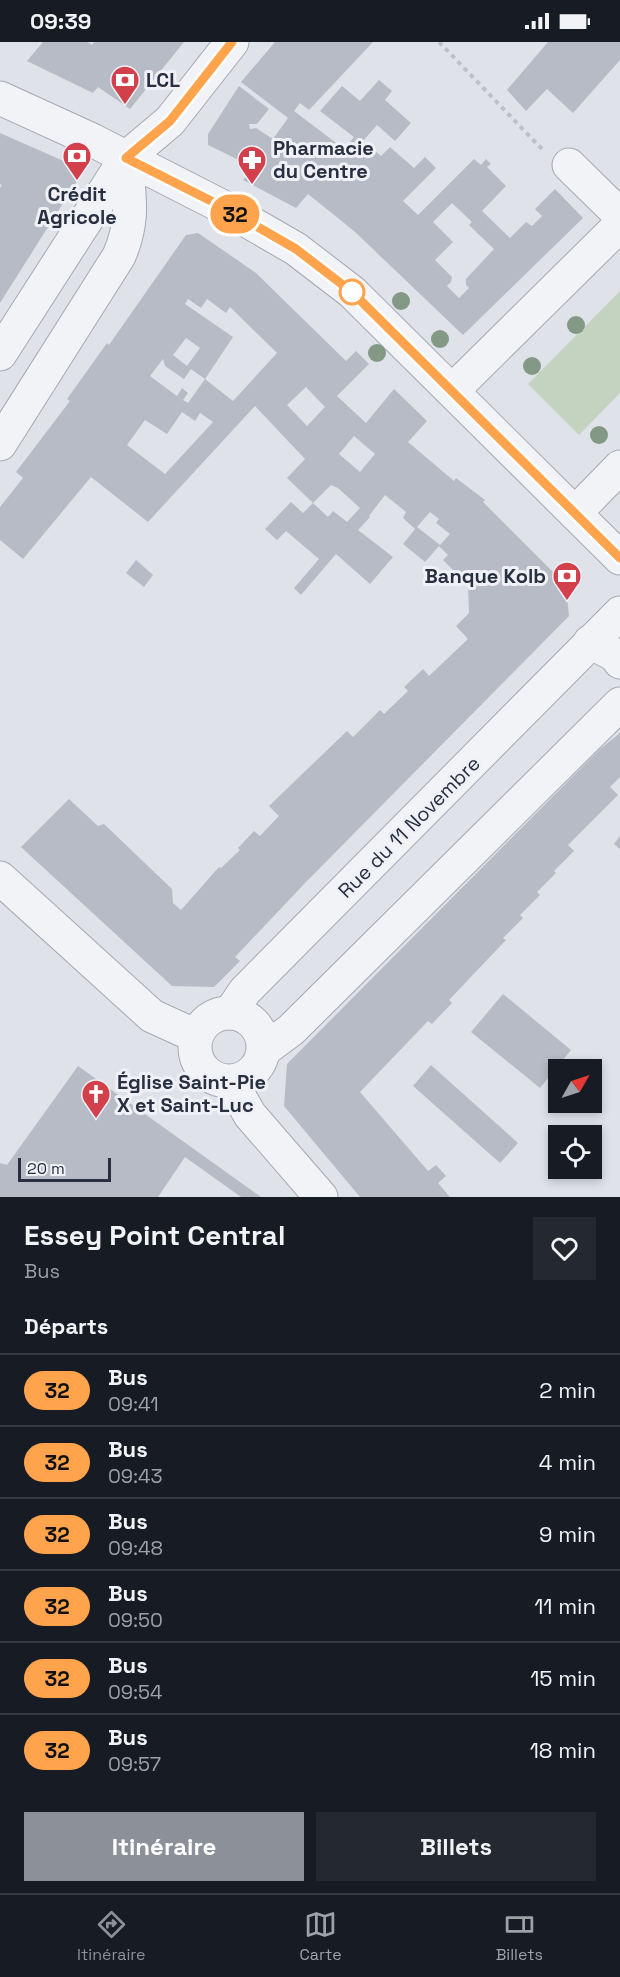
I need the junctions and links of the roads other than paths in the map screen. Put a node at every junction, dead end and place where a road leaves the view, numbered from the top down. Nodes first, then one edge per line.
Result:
1 (232, 42) edge
2 (0, 99) edge
3 (126, 158) junction
4 (569, 165) road end
5 (620, 215) edge
6 (620, 225) edge
7 (0, 354) edge
8 (453, 390) junction
9 (0, 444) edge
10 (620, 467) edge
11 (575, 513) junction
12 (620, 558) edge
13 (620, 613) edge
14 (590, 642) junction
15 (620, 662) edge
16 (620, 704) edge
17 (0, 878) edge
18 (230, 1013) junction
19 (196, 1035) junction
20 (264, 1050) junction
21 (231, 1082) junction
22 (321, 1197) edge

1 - 3 street
2 - 3 street
3 - 7 street
3 - 8 street
3 - 9 street
4 - 5 street
6 - 8 street
8 - 11 street
10 - 11 street
11 - 12 street
13 - 14 street, Rue du 11 Novembre
14 - 15 street
14 - 18 street, Rue du 11 Novembre
16 - 20 street
17 - 19 street
18 - 19 street
18 - 20 street
19 - 21 street
20 - 21 street
21 - 22 street

